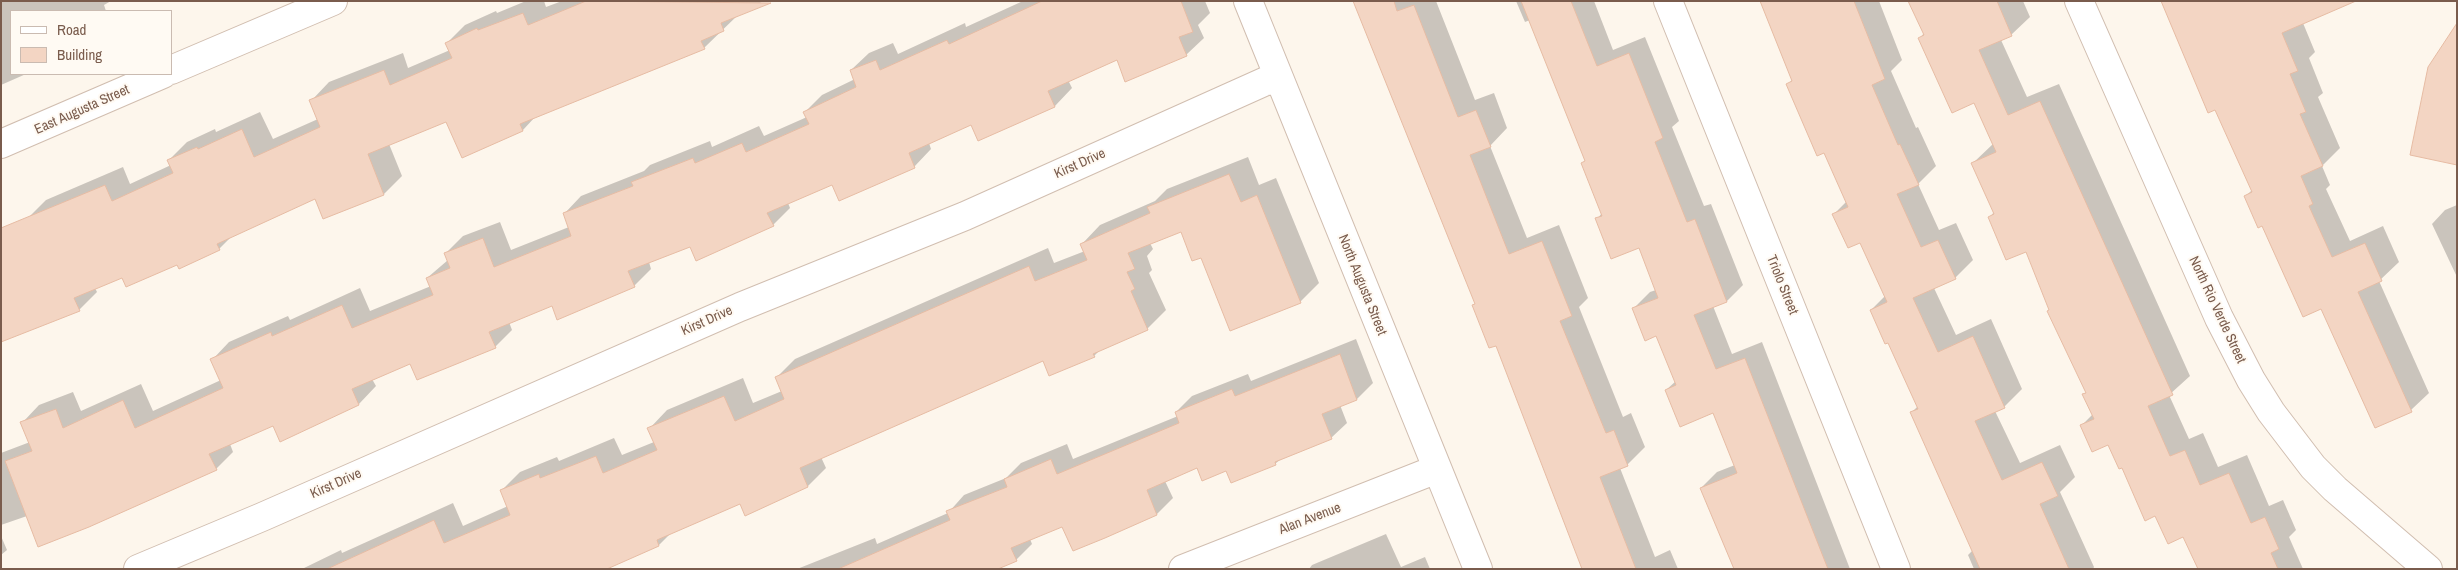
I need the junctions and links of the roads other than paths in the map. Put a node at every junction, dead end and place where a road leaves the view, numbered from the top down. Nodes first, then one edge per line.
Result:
1 (333, 1) edge
2 (1248, 1) edge
3 (1668, 1) edge
4 (2079, 1) edge
5 (172, 70) edge
6 (161, 75) edge
7 (1279, 80) junction
8 (1, 144) edge
9 (1437, 469) junction
10 (138, 569) edge
11 (1182, 569) edge
12 (1478, 569) edge
13 (1896, 569) edge
14 (2428, 569) edge

1 - 5 street
2 - 7 street, North Augusta Street
3 - 13 street, Triolo Street
4 - 14 street, North Rio Verde Street
6 - 8 street, East Augusta Street
7 - 9 street, North Augusta Street
7 - 10 street, Kirst Drive
9 - 11 street, Alan Avenue
9 - 12 street, North Augusta Street

